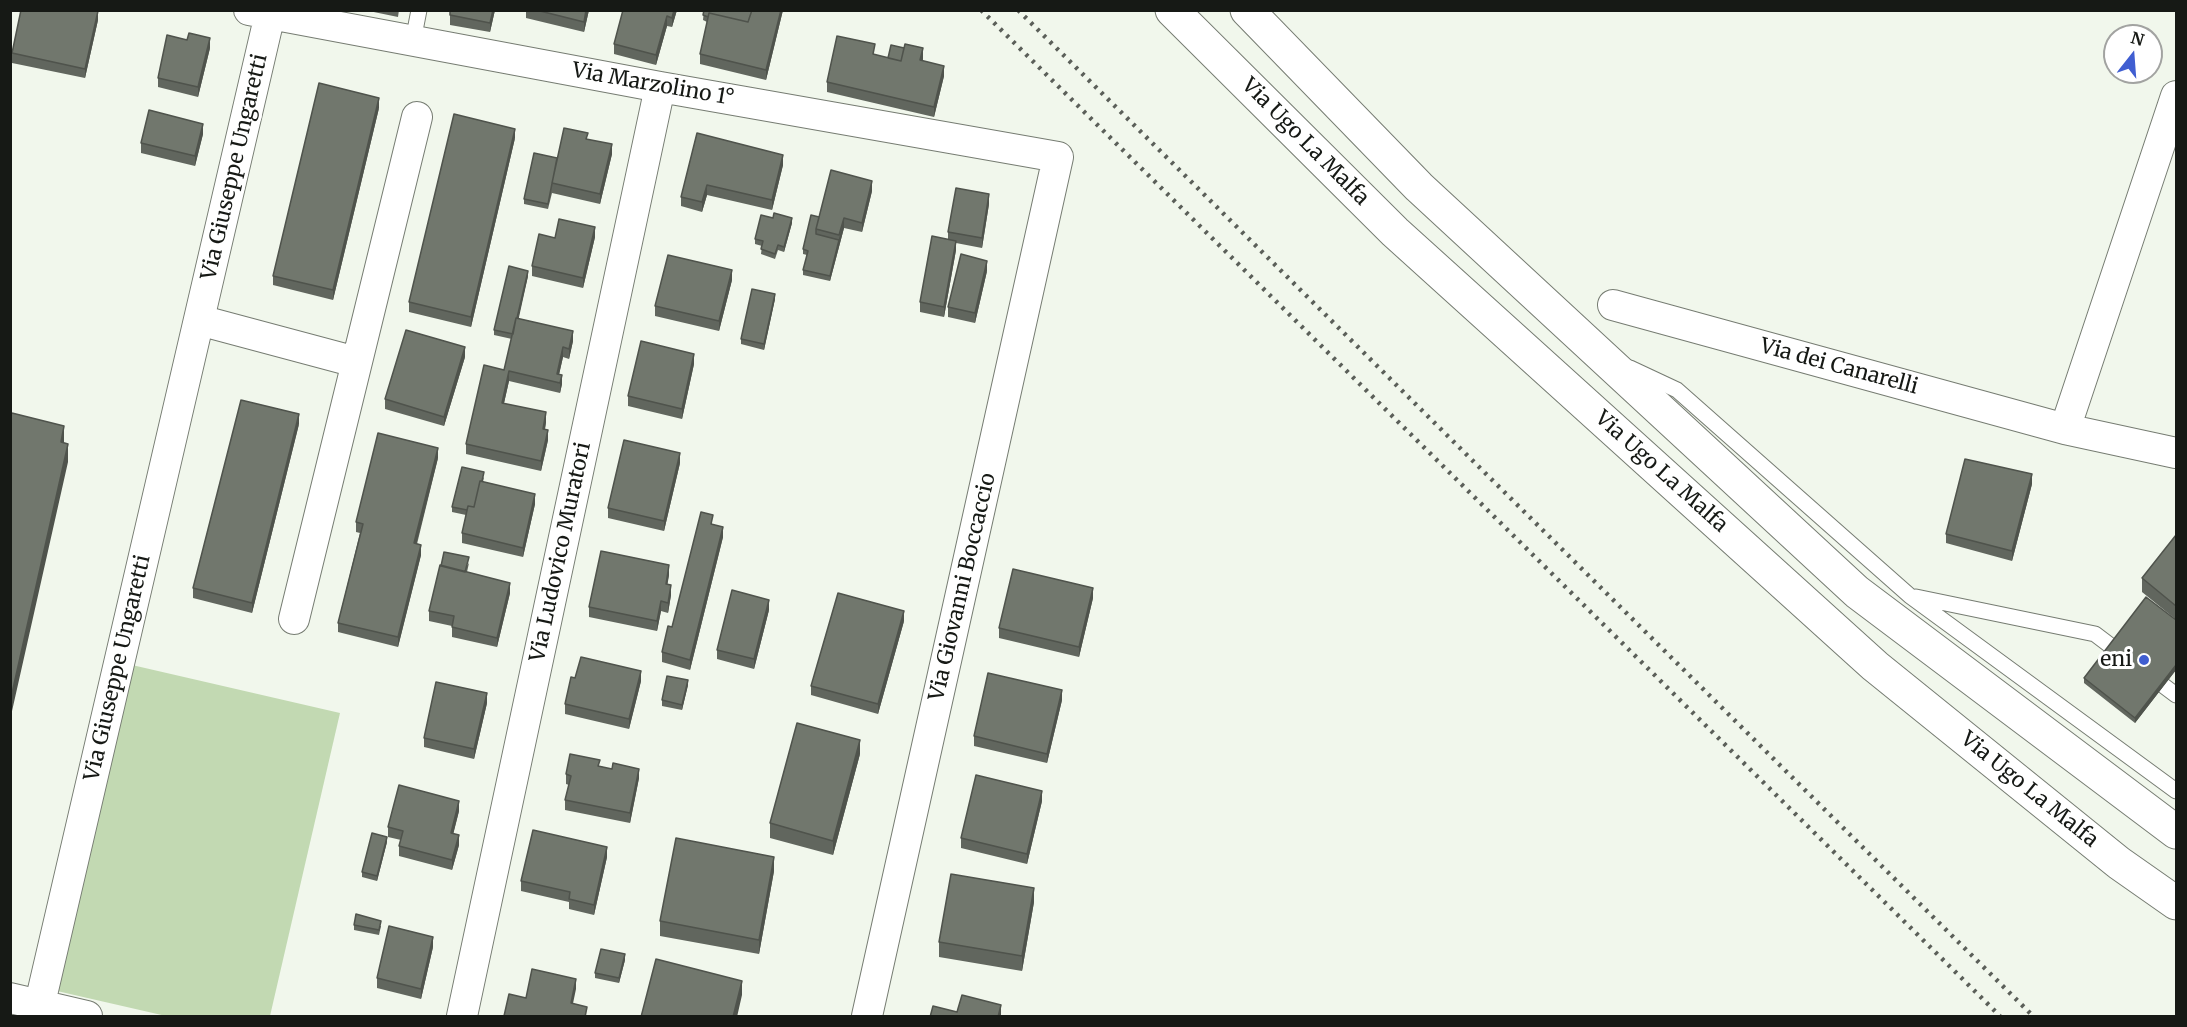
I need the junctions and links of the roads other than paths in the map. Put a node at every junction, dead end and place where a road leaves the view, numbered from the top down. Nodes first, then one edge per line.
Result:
1 (419, 10) edge
2 (1172, 10) edge
3 (1247, 10) edge
4 (260, 12) edge
5 (413, 41) junction
6 (660, 87) junction
7 (2176, 96) edge
8 (417, 117) dead end
9 (1058, 157) joint
10 (1613, 306) dead end
11 (199, 320) junction
12 (1599, 353) junction
13 (356, 362) junction
14 (2065, 429) junction
15 (2176, 453) edge
16 (1910, 596) junction
17 (294, 619) dead end
18 (2176, 695) edge
19 (2176, 791) edge
20 (2176, 832) edge
21 (2176, 903) edge
22 (10, 998) edge
23 (38, 1011) edge
24 (87, 1017) edge
25 (462, 1017) edge
26 (867, 1017) edge

1 - 5 lane
2 - 21 highway, Via Ugo La Malfa
3 - 12 highway, Via Ugo La Malfa
4 - 5 street, Via Marzolino 1°
4 - 11 street, Via Giuseppe Ungaretti
5 - 6 street, Via Marzolino 1°
6 - 9 street, Via Marzolino 1°
6 - 25 street, Via Ludovico Muratori
7 - 14 street
8 - 13 street
9 - 26 street, Via Giovanni Boccaccio
10 - 14 street, Via dei Canarelli
11 - 13 street
11 - 23 street, Via Giuseppe Ungaretti
12 - 16 lane
12 - 20 highway, Via Ugo La Malfa
13 - 17 street
14 - 15 street, Via dei Canarelli
16 - 18 lane
16 - 19 lane
22 - 23 street
23 - 24 street

